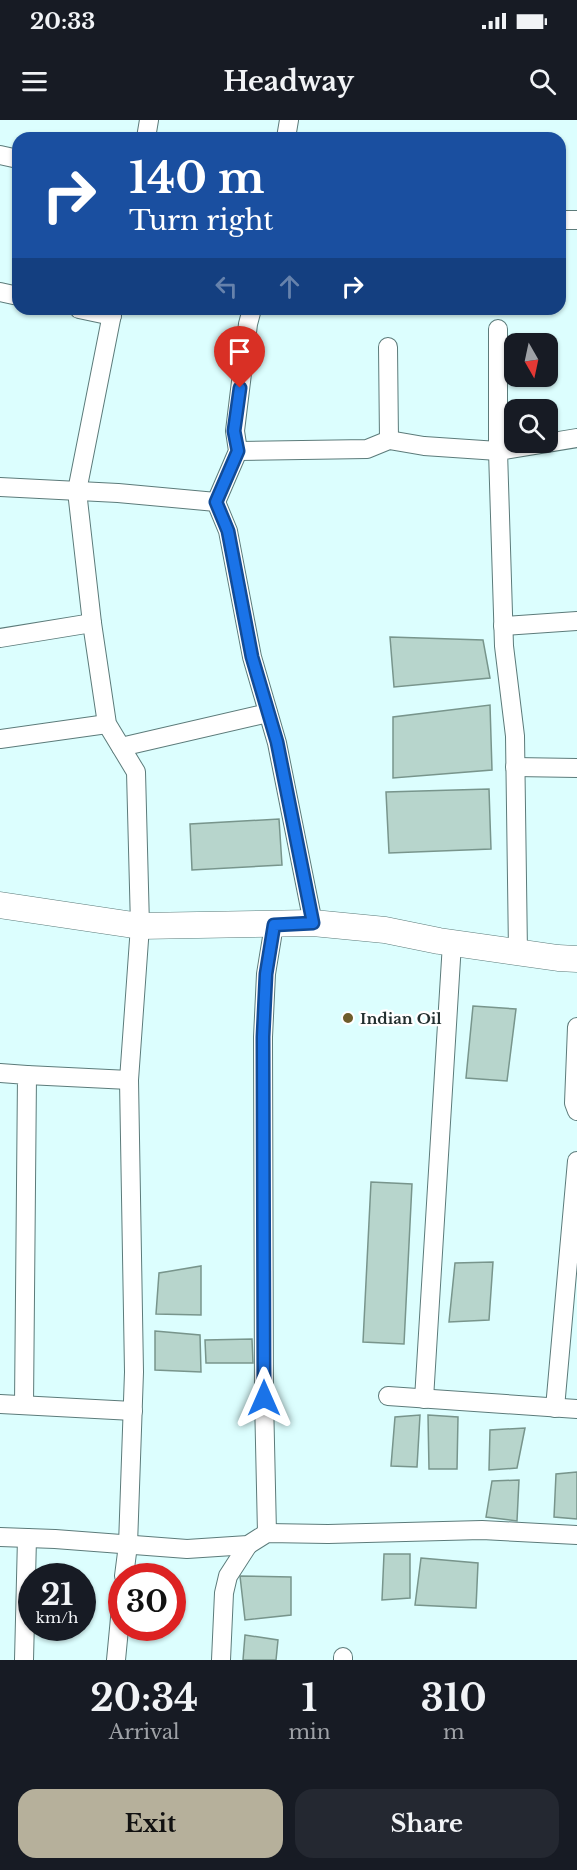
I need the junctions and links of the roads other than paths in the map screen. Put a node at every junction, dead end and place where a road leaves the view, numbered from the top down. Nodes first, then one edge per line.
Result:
1 (112, 315) edge
2 (250, 315) edge
3 (498, 329) dead end
4 (388, 347) dead end
5 (577, 438) edge
6 (389, 440) junction
7 (238, 451) junction
8 (498, 451) junction
9 (0, 487) edge
10 (77, 491) junction
11 (216, 502) junction
12 (577, 621) edge
13 (92, 623) junction
14 (503, 626) junction
15 (0, 638) edge
16 (268, 713) junction
17 (108, 724) junction
18 (0, 740) edge
19 (121, 747) junction
20 (515, 767) junction
21 (577, 768) edge
22 (0, 905) edge
23 (313, 923) junction
24 (274, 925) junction
25 (140, 926) junction
26 (452, 943) junction
27 (518, 952) junction
28 (577, 959) edge
29 (577, 1028) edge
30 (0, 1073) edge
31 (27, 1075) junction
32 (129, 1080) junction
33 (577, 1110) edge
34 (577, 1161) edge
35 (388, 1396) dead end
36 (424, 1399) junction
37 (0, 1404) edge
38 (24, 1405) junction
39 (555, 1408) junction
40 (577, 1409) edge
41 (133, 1411) junction
42 (267, 1533) junction
43 (577, 1535) edge
44 (0, 1537) edge
45 (27, 1538) junction
46 (128, 1545) junction
47 (248, 1545) junction
48 (126, 1563) edge
49 (118, 1641) edge
50 (24, 1660) edge
51 (116, 1660) edge
52 (221, 1660) edge

1 - 10 street
2 - 7 street
3 - 8 street
4 - 6 street
5 - 8 street
6 - 7 street
6 - 8 street
7 - 11 street
8 - 14 street
9 - 10 street
10 - 11 street
10 - 13 street
11 - 16 street
12 - 14 street
13 - 15 street
13 - 17 street
14 - 20 street
16 - 19 street
16 - 23 street
17 - 18 street
17 - 19 street
19 - 25 street
20 - 21 street
20 - 27 street
22 - 25 street
23 - 24 street
23 - 26 street
24 - 25 street
24 - 42 street
25 - 32 street
26 - 27 street
26 - 36 street
27 - 28 street
29 - 33 street
30 - 31 street
31 - 32 street
31 - 38 street
32 - 41 street
34 - 39 street
35 - 36 street
36 - 39 street
37 - 38 street
38 - 41 street
39 - 40 street
41 - 46 street
42 - 43 street
42 - 47 street
44 - 45 street
45 - 46 street
45 - 50 street
46 - 47 street
46 - 48 street
47 - 52 street
49 - 51 street

